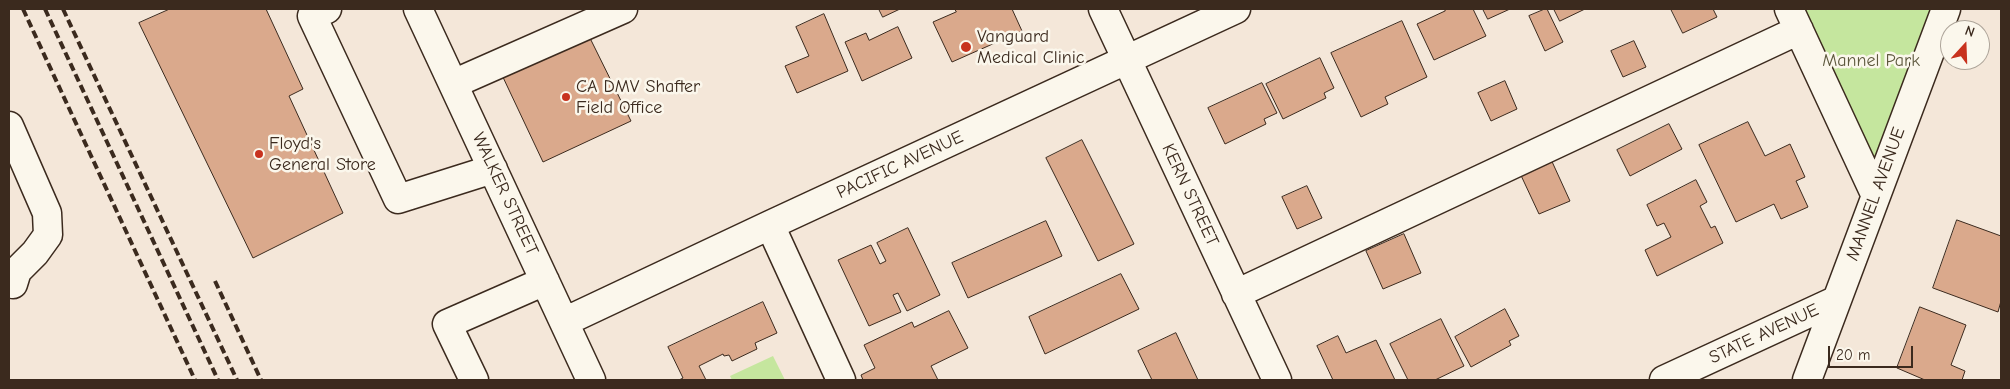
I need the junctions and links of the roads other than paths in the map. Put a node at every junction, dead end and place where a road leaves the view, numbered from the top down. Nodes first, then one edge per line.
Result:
1 (327, 9) edge
2 (418, 9) edge
3 (623, 9) edge
4 (1103, 9) edge
5 (1236, 9) edge
6 (1946, 9) edge
7 (1794, 20) edge
8 (1127, 60) junction
9 (453, 84) junction
10 (9, 126) edge
11 (493, 170) junction
12 (1876, 196) junction
13 (770, 225) junction
14 (545, 281) junction
15 (13, 284) dead end
16 (1236, 294) junction
17 (1837, 300) junction
18 (564, 322) junction
19 (588, 379) edge
20 (474, 380) edge
21 (842, 380) edge
22 (1277, 380) edge
23 (1664, 380) edge
24 (1807, 380) edge

1 - 11 street
2 - 9 street, WALKER STREET
3 - 9 street
4 - 8 street, KERN STREET
5 - 8 street, PACIFIC AVENUE
6 - 12 street, MANNEL AVENUE
7 - 12 street
7 - 16 street
8 - 13 street, PACIFIC AVENUE
8 - 16 street, KERN STREET
9 - 11 street, WALKER STREET
10 - 15 street
11 - 14 street, WALKER STREET
12 - 17 street, MANNEL AVENUE
13 - 18 street, PACIFIC AVENUE
13 - 21 street
14 - 18 street, WALKER STREET
14 - 20 street
16 - 22 street, KERN STREET
17 - 23 street, STATE AVENUE
17 - 24 street, MANNEL AVENUE
18 - 19 street, WALKER STREET

